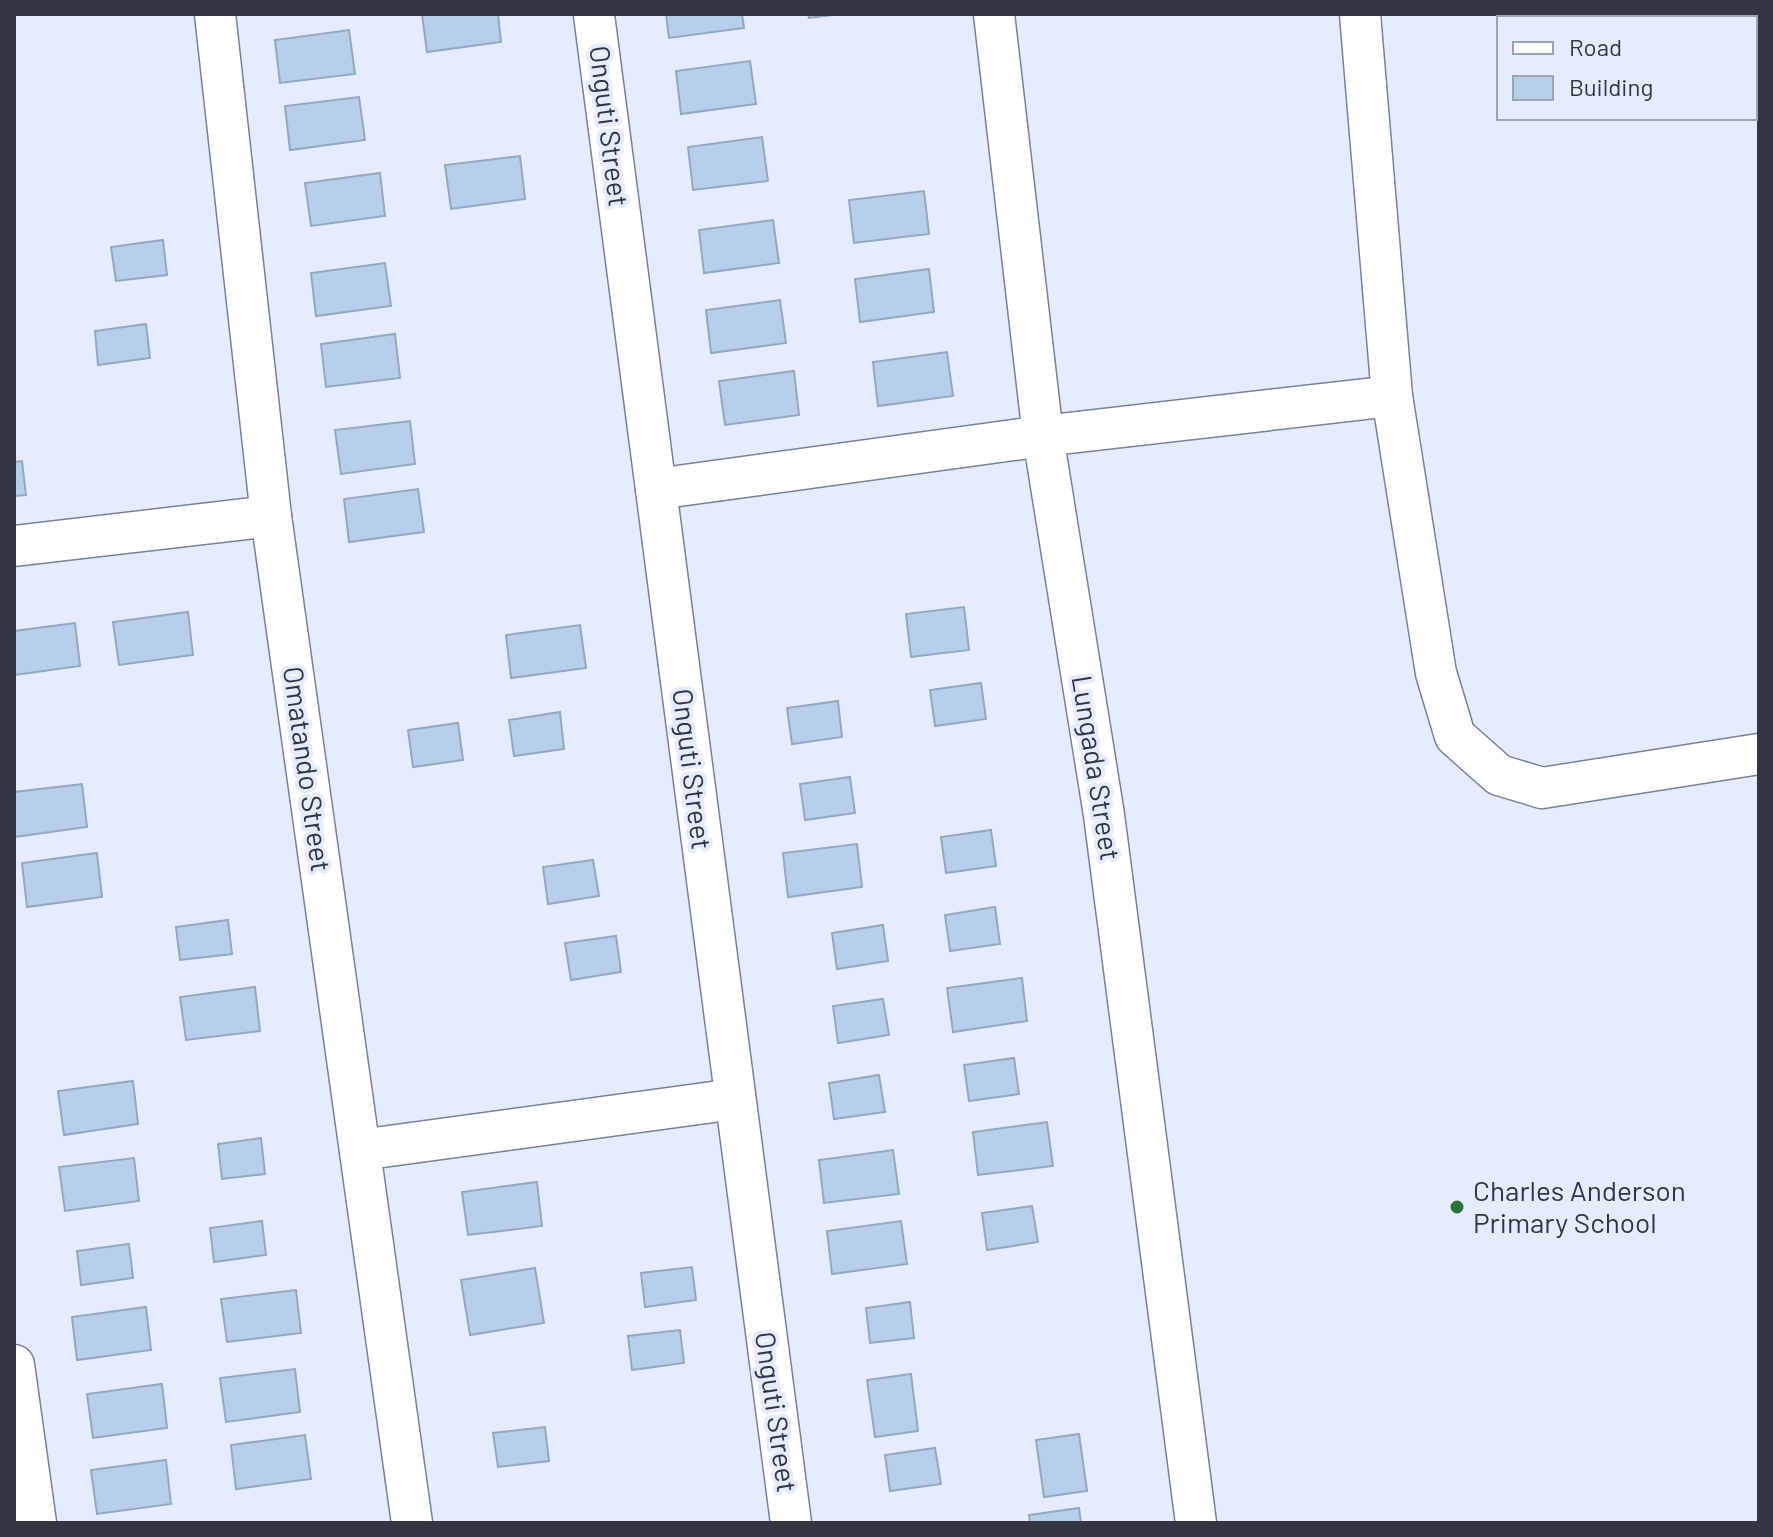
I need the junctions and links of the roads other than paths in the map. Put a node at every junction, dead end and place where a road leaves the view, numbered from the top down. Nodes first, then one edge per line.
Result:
1 (215, 14) edge
2 (994, 14) edge
3 (1360, 14) edge
4 (1757, 14) edge
5 (594, 15) edge
6 (1759, 30) edge
7 (1392, 396) junction
8 (1043, 436) junction
9 (656, 489) junction
10 (271, 516) junction
11 (14, 546) edge
12 (1759, 754) edge
13 (735, 1099) junction
14 (360, 1150) junction
15 (14, 1365) edge
16 (36, 1523) edge
17 (412, 1523) edge
18 (791, 1523) edge
19 (1196, 1523) edge

1 - 10 street, Omatando Street
2 - 8 street, Lungada Street
3 - 7 street
4 - 6 street
5 - 9 street, Onguti Street
7 - 8 street
7 - 12 street
8 - 9 street
8 - 19 street, Lungada Street
9 - 13 street, Onguti Street
10 - 11 street
10 - 14 street, Omatando Street
13 - 14 street
13 - 18 street, Onguti Street
14 - 17 street, Omatando Street
15 - 16 street

